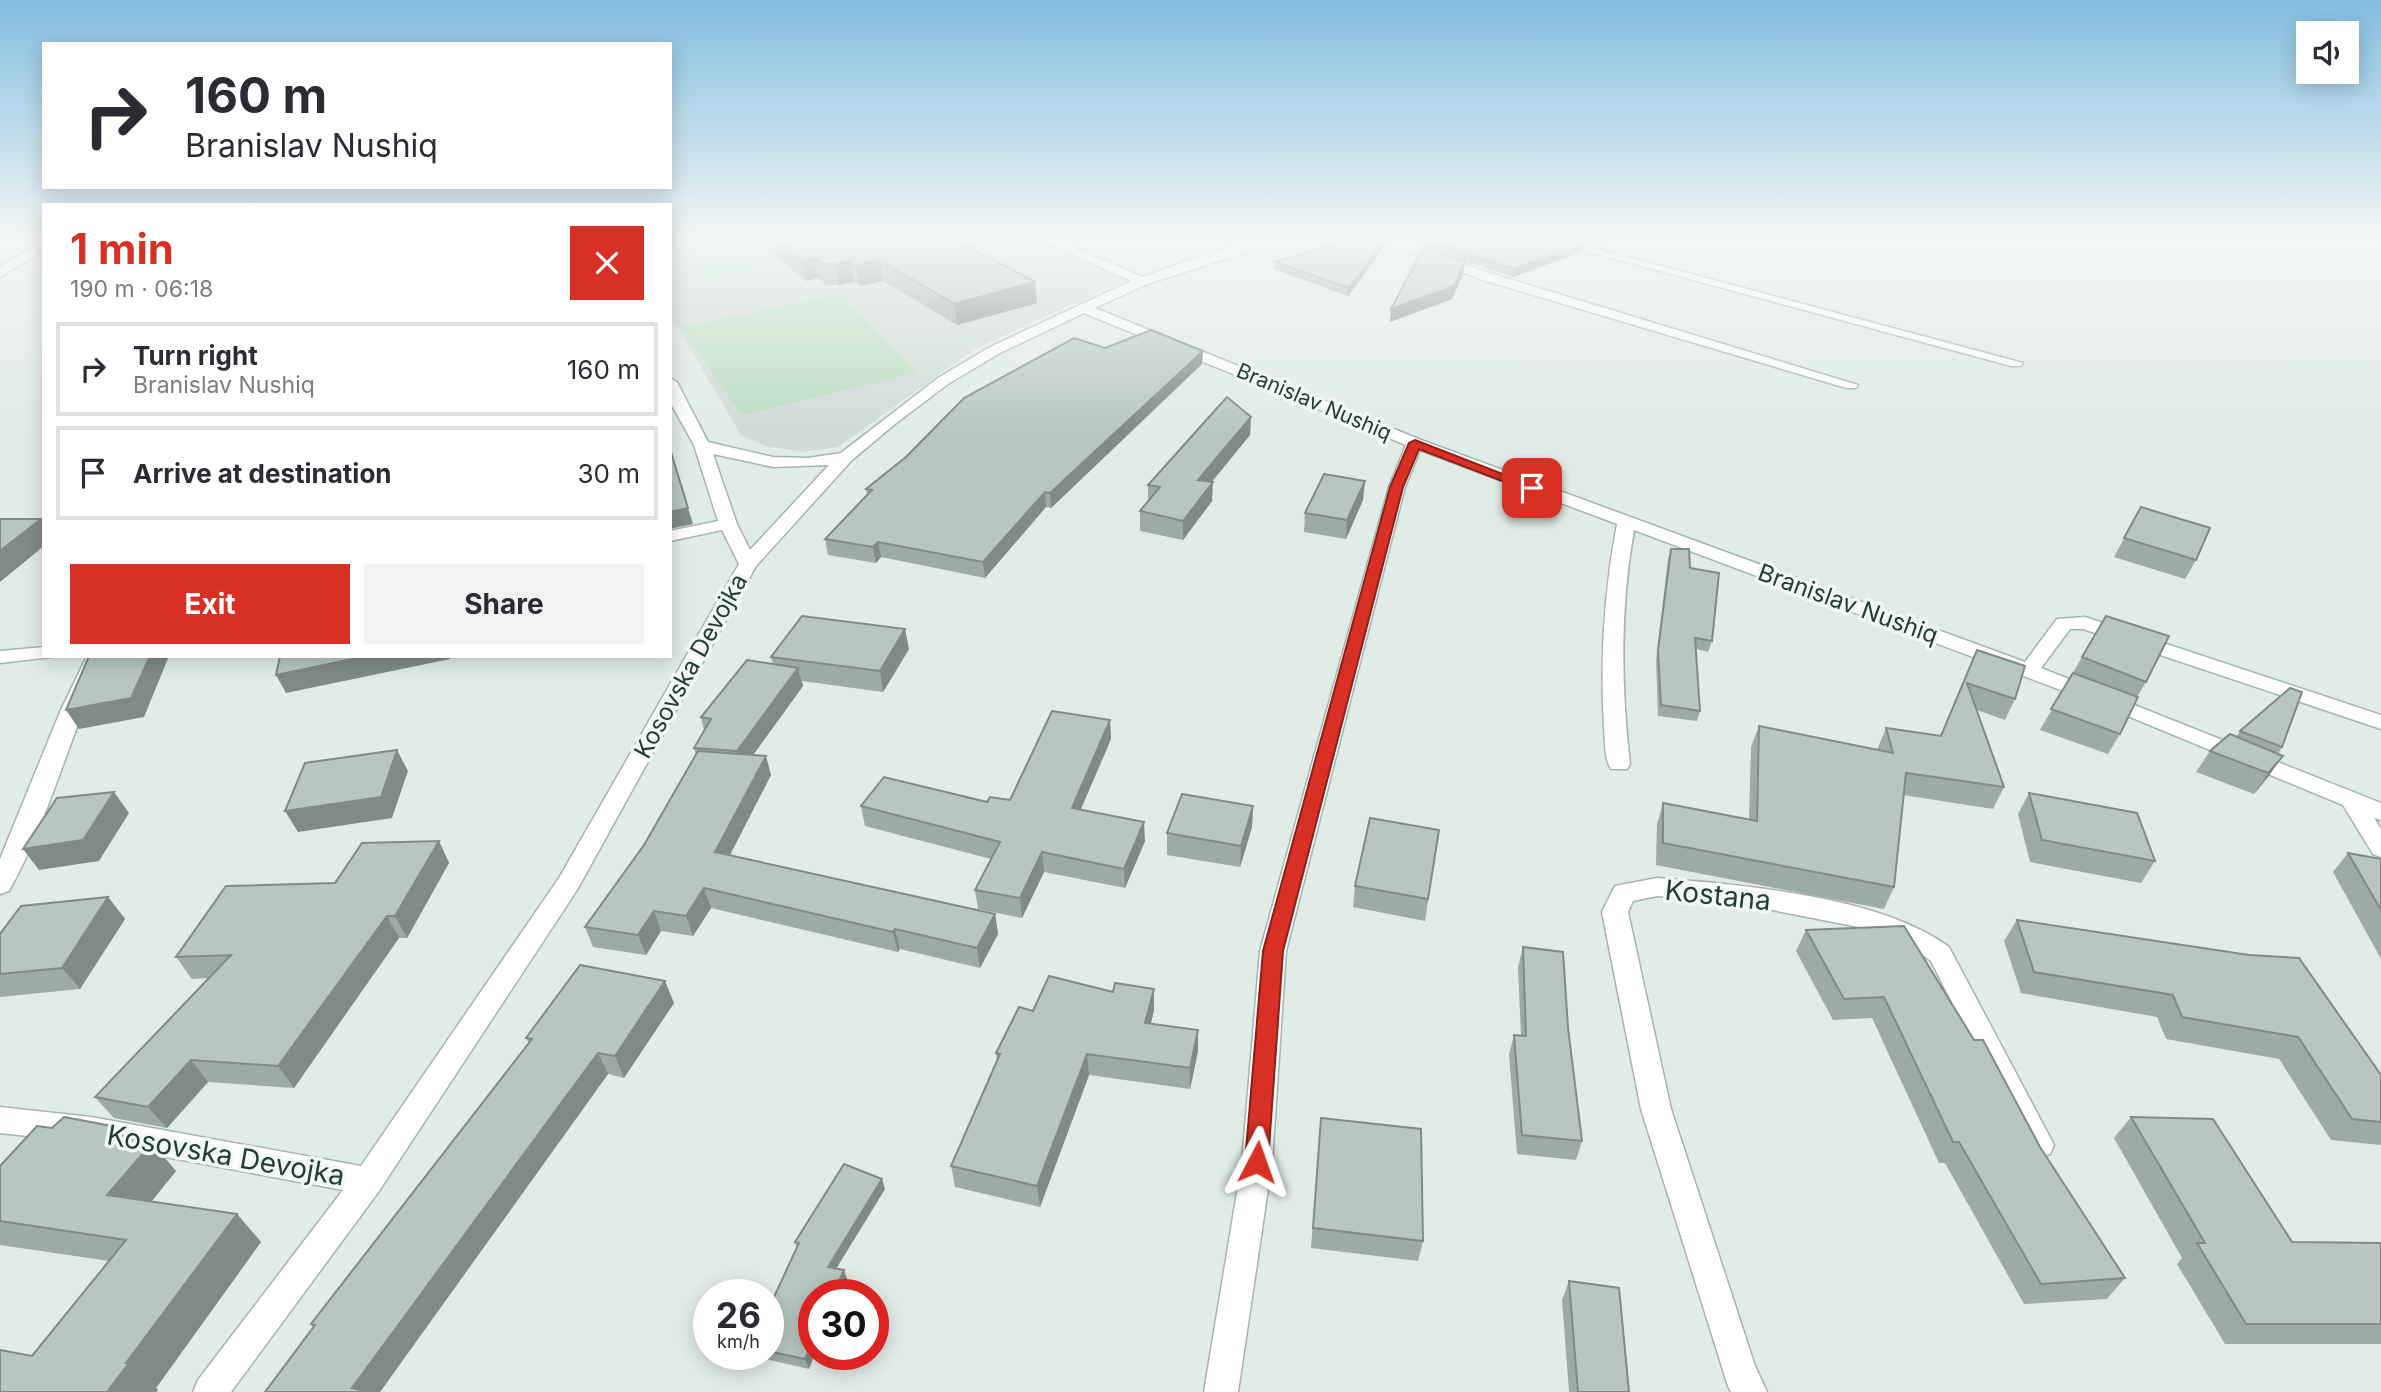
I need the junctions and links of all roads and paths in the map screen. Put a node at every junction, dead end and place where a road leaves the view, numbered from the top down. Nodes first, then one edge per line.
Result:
1 (1095, 302) edge
2 (1572, 302) edge
3 (1785, 302) edge
4 (1082, 308) junction
5 (2016, 363) dead end
6 (1852, 385) dead end
7 (672, 388) edge
8 (1415, 443) junction
9 (702, 445) junction
10 (846, 457) junction
11 (1626, 523) junction
12 (728, 524) junction
13 (672, 536) edge
14 (748, 564) junction
15 (42, 653) edge
16 (0, 657) edge
17 (96, 658) edge
18 (2029, 671) junction
19 (2381, 722) edge
20 (1619, 764) dead end
21 (2351, 800) junction
22 (2381, 812) edge
23 (2381, 848) edge
24 (0, 884) edge
25 (0, 1121) edge
26 (2039, 1145) edge
27 (368, 1181) junction
28 (210, 1392) edge
29 (1221, 1392) edge
30 (1749, 1392) edge

1 - 4 street, Kosovska Devojka
2 - 6 street
3 - 5 street
4 - 8 street, Branislav Nushiq
4 - 10 street, Kosovska Devojka
7 - 9 street
8 - 11 street, Branislav Nushiq
8 - 29 street
9 - 10 street
9 - 12 street
10 - 14 street, Kosovska Devojka
11 - 18 street, Branislav Nushiq
11 - 20 street
12 - 13 street
12 - 14 street
14 - 27 street, Kosovska Devojka
15 - 16 street
17 - 24 street
18 - 19 street
18 - 21 street, Branislav Nushiq
21 - 22 street, Branislav Nushiq
21 - 23 street
25 - 27 street, Kosovska Devojka
26 - 30 street, Kostana
27 - 28 street, Kosovska Devojka

